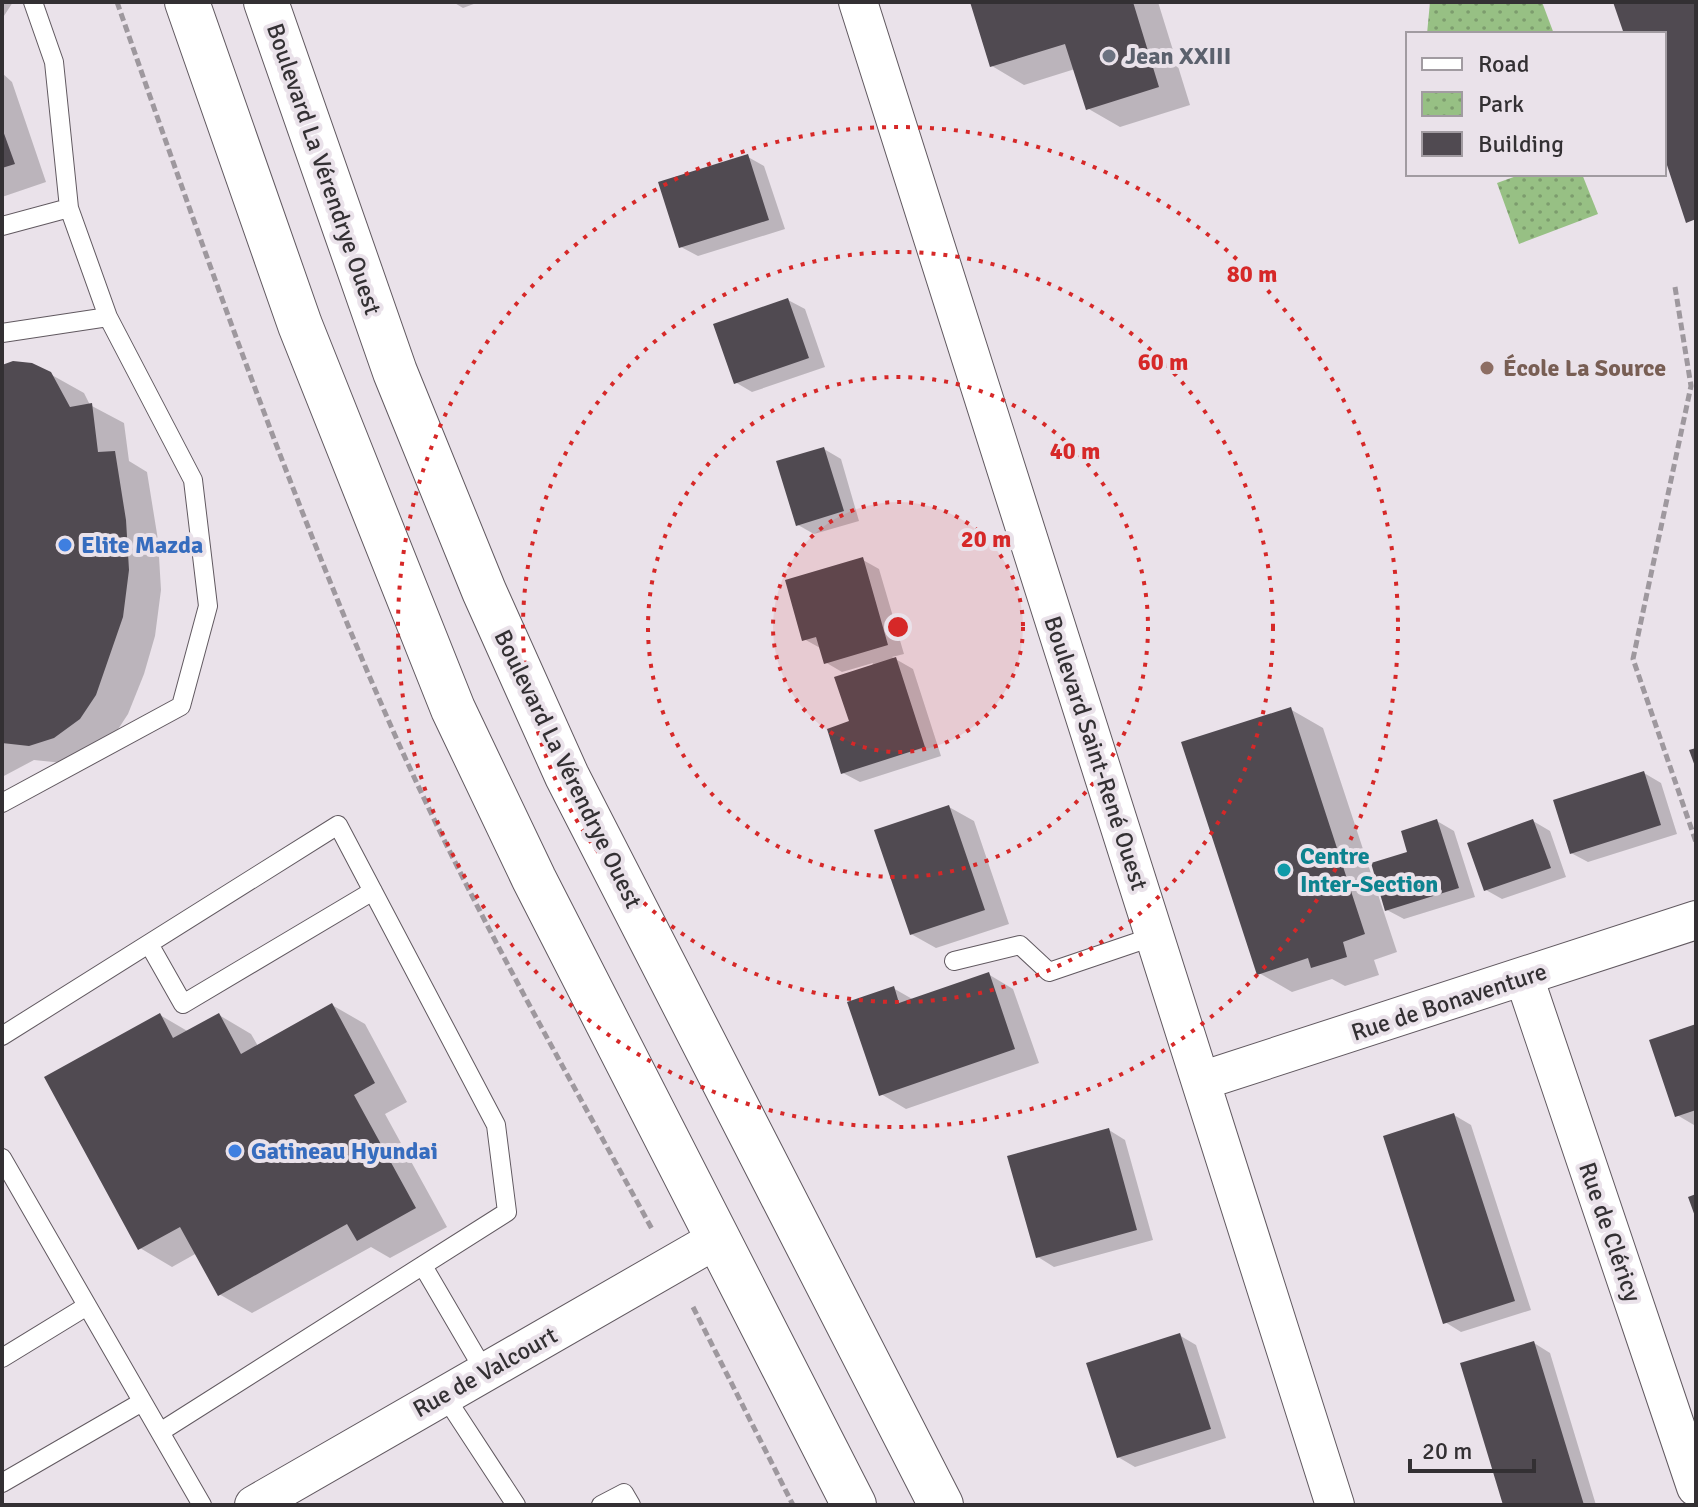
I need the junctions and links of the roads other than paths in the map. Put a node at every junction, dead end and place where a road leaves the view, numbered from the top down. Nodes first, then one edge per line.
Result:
1 (33, 2) edge
2 (187, 2) edge
3 (266, 2) edge
4 (858, 2) edge
5 (69, 208) junction
6 (2, 226) edge
7 (108, 317) junction
8 (2, 333) edge
9 (2, 803) edge
10 (373, 891) junction
11 (1696, 920) edge
12 (1155, 936) junction
13 (149, 944) junction
14 (954, 961) dead end
15 (1524, 977) junction
16 (2, 1036) edge
17 (1201, 1081) junction
18 (2, 1158) edge
19 (717, 1239) junction
20 (423, 1266) junction
21 (87, 1306) junction
22 (2, 1358) edge
23 (485, 1372) junction
24 (444, 1395) junction
25 (142, 1402) junction
26 (160, 1432) junction
27 (2, 1483) edge
28 (1696, 1487) edge
29 (258, 1504) edge
30 (202, 1505) edge
31 (516, 1505) edge
32 (601, 1505) edge
33 (631, 1505) edge
34 (854, 1505) edge
35 (941, 1505) edge
36 (1335, 1505) edge

1 - 5 lane
2 - 19 main road
3 - 35 main road, Boulevard La Vérendrye Ouest
4 - 12 street, Boulevard Saint-René Ouest
5 - 6 lane
5 - 7 lane
7 - 8 lane
7 - 9 lane
10 - 13 lane
10 - 13 lane
10 - 20 lane
11 - 15 street, Rue de Bonaventure
12 - 14 lane
12 - 17 street, Boulevard Saint-René Ouest
13 - 16 lane
15 - 17 street, Rue de Bonaventure
15 - 28 street, Rue de Cléricy
17 - 36 street, Boulevard Saint-René Ouest
18 - 21 lane
19 - 23 street, Rue de Valcourt
19 - 34 main road
20 - 23 lane
20 - 26 lane
21 - 22 lane
21 - 25 lane
23 - 24 street, Rue de Valcourt
24 - 29 street, Rue de Valcourt
24 - 31 lane
25 - 26 lane
25 - 27 lane
26 - 30 lane
32 - 33 lane

